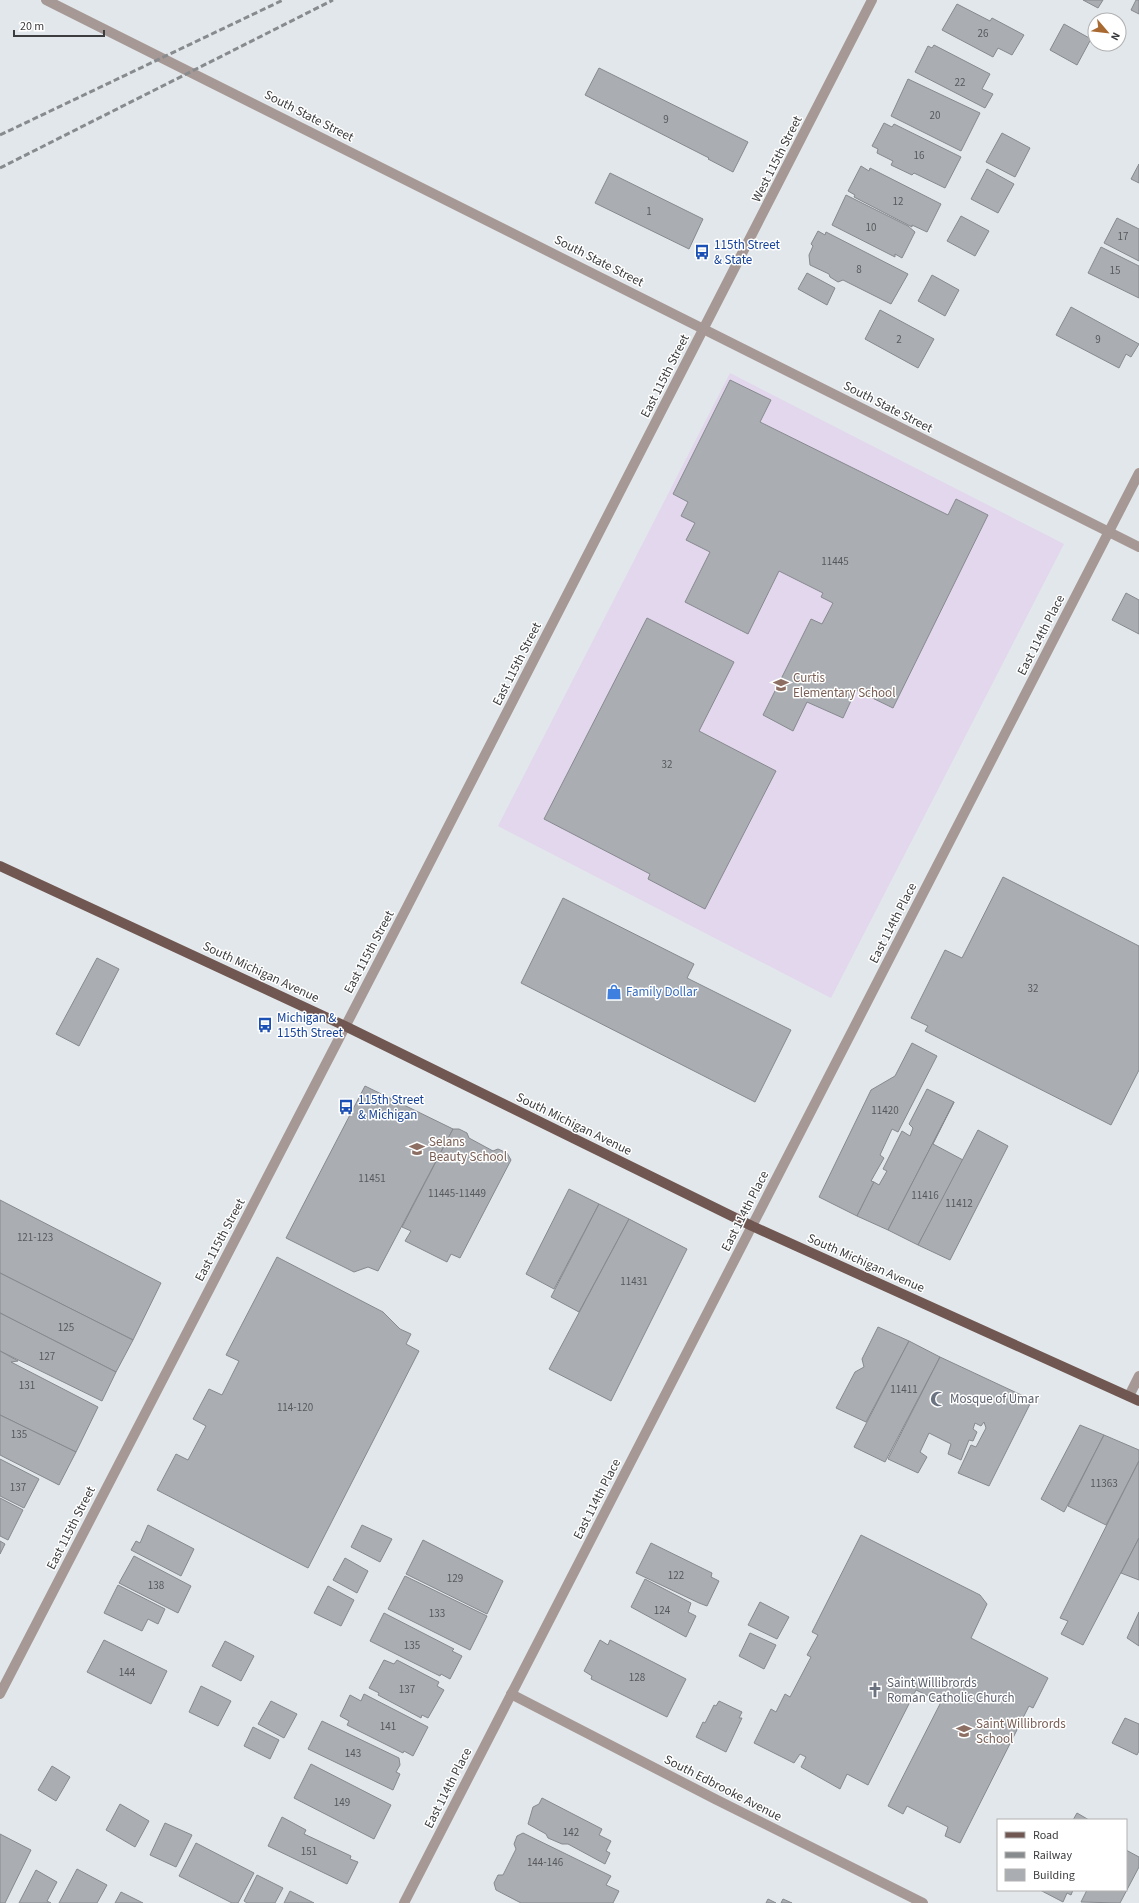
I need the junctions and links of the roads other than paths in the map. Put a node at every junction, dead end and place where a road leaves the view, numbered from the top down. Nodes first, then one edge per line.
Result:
1 (46, 0) edge
2 (872, 0) edge
3 (704, 329) junction
4 (1139, 473) edge
5 (1109, 532) junction
6 (1139, 547) edge
7 (0, 866) edge
8 (345, 1026) junction
9 (752, 1226) junction
10 (1139, 1376) edge
11 (1129, 1396) junction
12 (1139, 1401) edge
13 (0, 1694) edge
14 (511, 1694) junction
15 (404, 1903) edge
16 (923, 1903) edge

1 - 3 street, South State Street
2 - 3 street, West 115th Street
3 - 5 street, South State Street
3 - 8 street, East 115th Street
4 - 5 street, East 114th Place
5 - 6 street, South State Street
5 - 9 street, East 114th Place
7 - 8 main road, South Michigan Avenue
8 - 9 main road, South Michigan Avenue
8 - 13 street, East 115th Street
9 - 11 main road, South Michigan Avenue
9 - 14 street, East 114th Place
10 - 11 street
11 - 12 main road, South Michigan Avenue
14 - 15 street, East 114th Place
14 - 16 street, South Edbrooke Avenue

